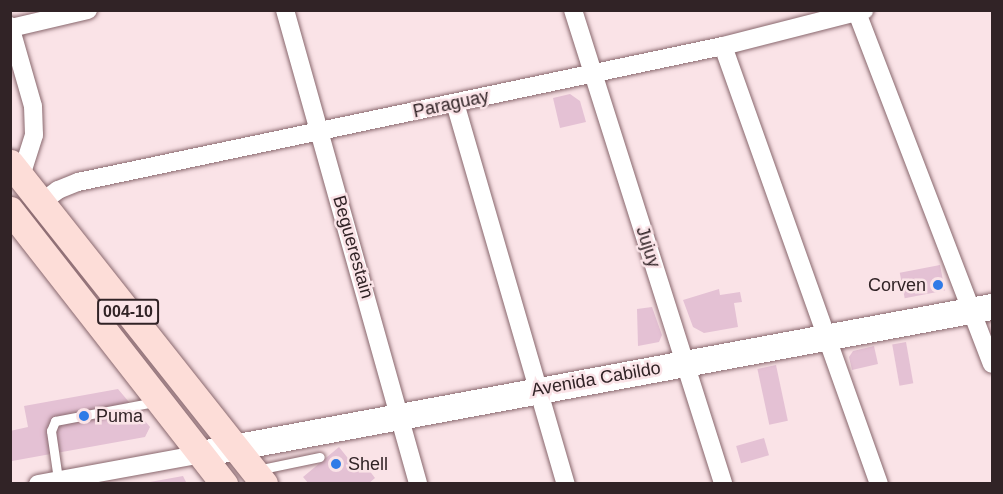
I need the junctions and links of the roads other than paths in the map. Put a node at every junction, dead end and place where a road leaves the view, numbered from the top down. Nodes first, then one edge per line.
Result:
1 (88, 10) edge
2 (285, 10) edge
3 (573, 10) edge
4 (859, 11) edge
5 (11, 27) edge
6 (723, 46) junction
7 (591, 74) junction
8 (455, 103) junction
9 (321, 132) junction
10 (16, 170) edge
11 (42, 202) junction
12 (10, 210) edge
13 (982, 308) edge
14 (826, 335) junction
15 (686, 363) junction
16 (993, 364) edge
17 (538, 389) junction
18 (160, 401) junction
19 (400, 415) junction
20 (235, 448) junction
21 (317, 448) junction
22 (201, 454) junction
23 (258, 477) edge
24 (58, 479) junction
25 (38, 483) edge
26 (224, 483) edge
27 (418, 483) edge
28 (566, 483) edge
29 (723, 483) edge
30 (879, 483) edge

1 - 5 street
2 - 9 street, Beguerestain
3 - 7 street, Jujuy
4 - 6 street, Paraguay
4 - 13 street
5 - 10 street
6 - 7 street, Paraguay
6 - 14 street
7 - 8 street, Paraguay
7 - 15 street, Jujuy
8 - 9 street, Paraguay
8 - 17 street
9 - 11 street, Paraguay
9 - 19 street, Beguerestain
10 - 11 main road, 004-10
11 - 20 main road, 004-10
12 - 18 main road, 004-10
13 - 14 street, Avenida Cabildo
13 - 16 street
14 - 15 street, Avenida Cabildo
14 - 30 street
15 - 17 street, Avenida Cabildo
15 - 29 street, Jujuy
17 - 19 street, Avenida Cabildo
17 - 28 street
18 - 22 main road, 004-10
18 - 24 lane
19 - 21 street, Avenida Cabildo
19 - 27 street, Beguerestain
20 - 21 street, Avenida Cabildo
20 - 22 street, Avenida Cabildo
20 - 23 main road, 004-10
21 - 23 lane
22 - 24 street
22 - 26 main road, 004-10
24 - 25 street

